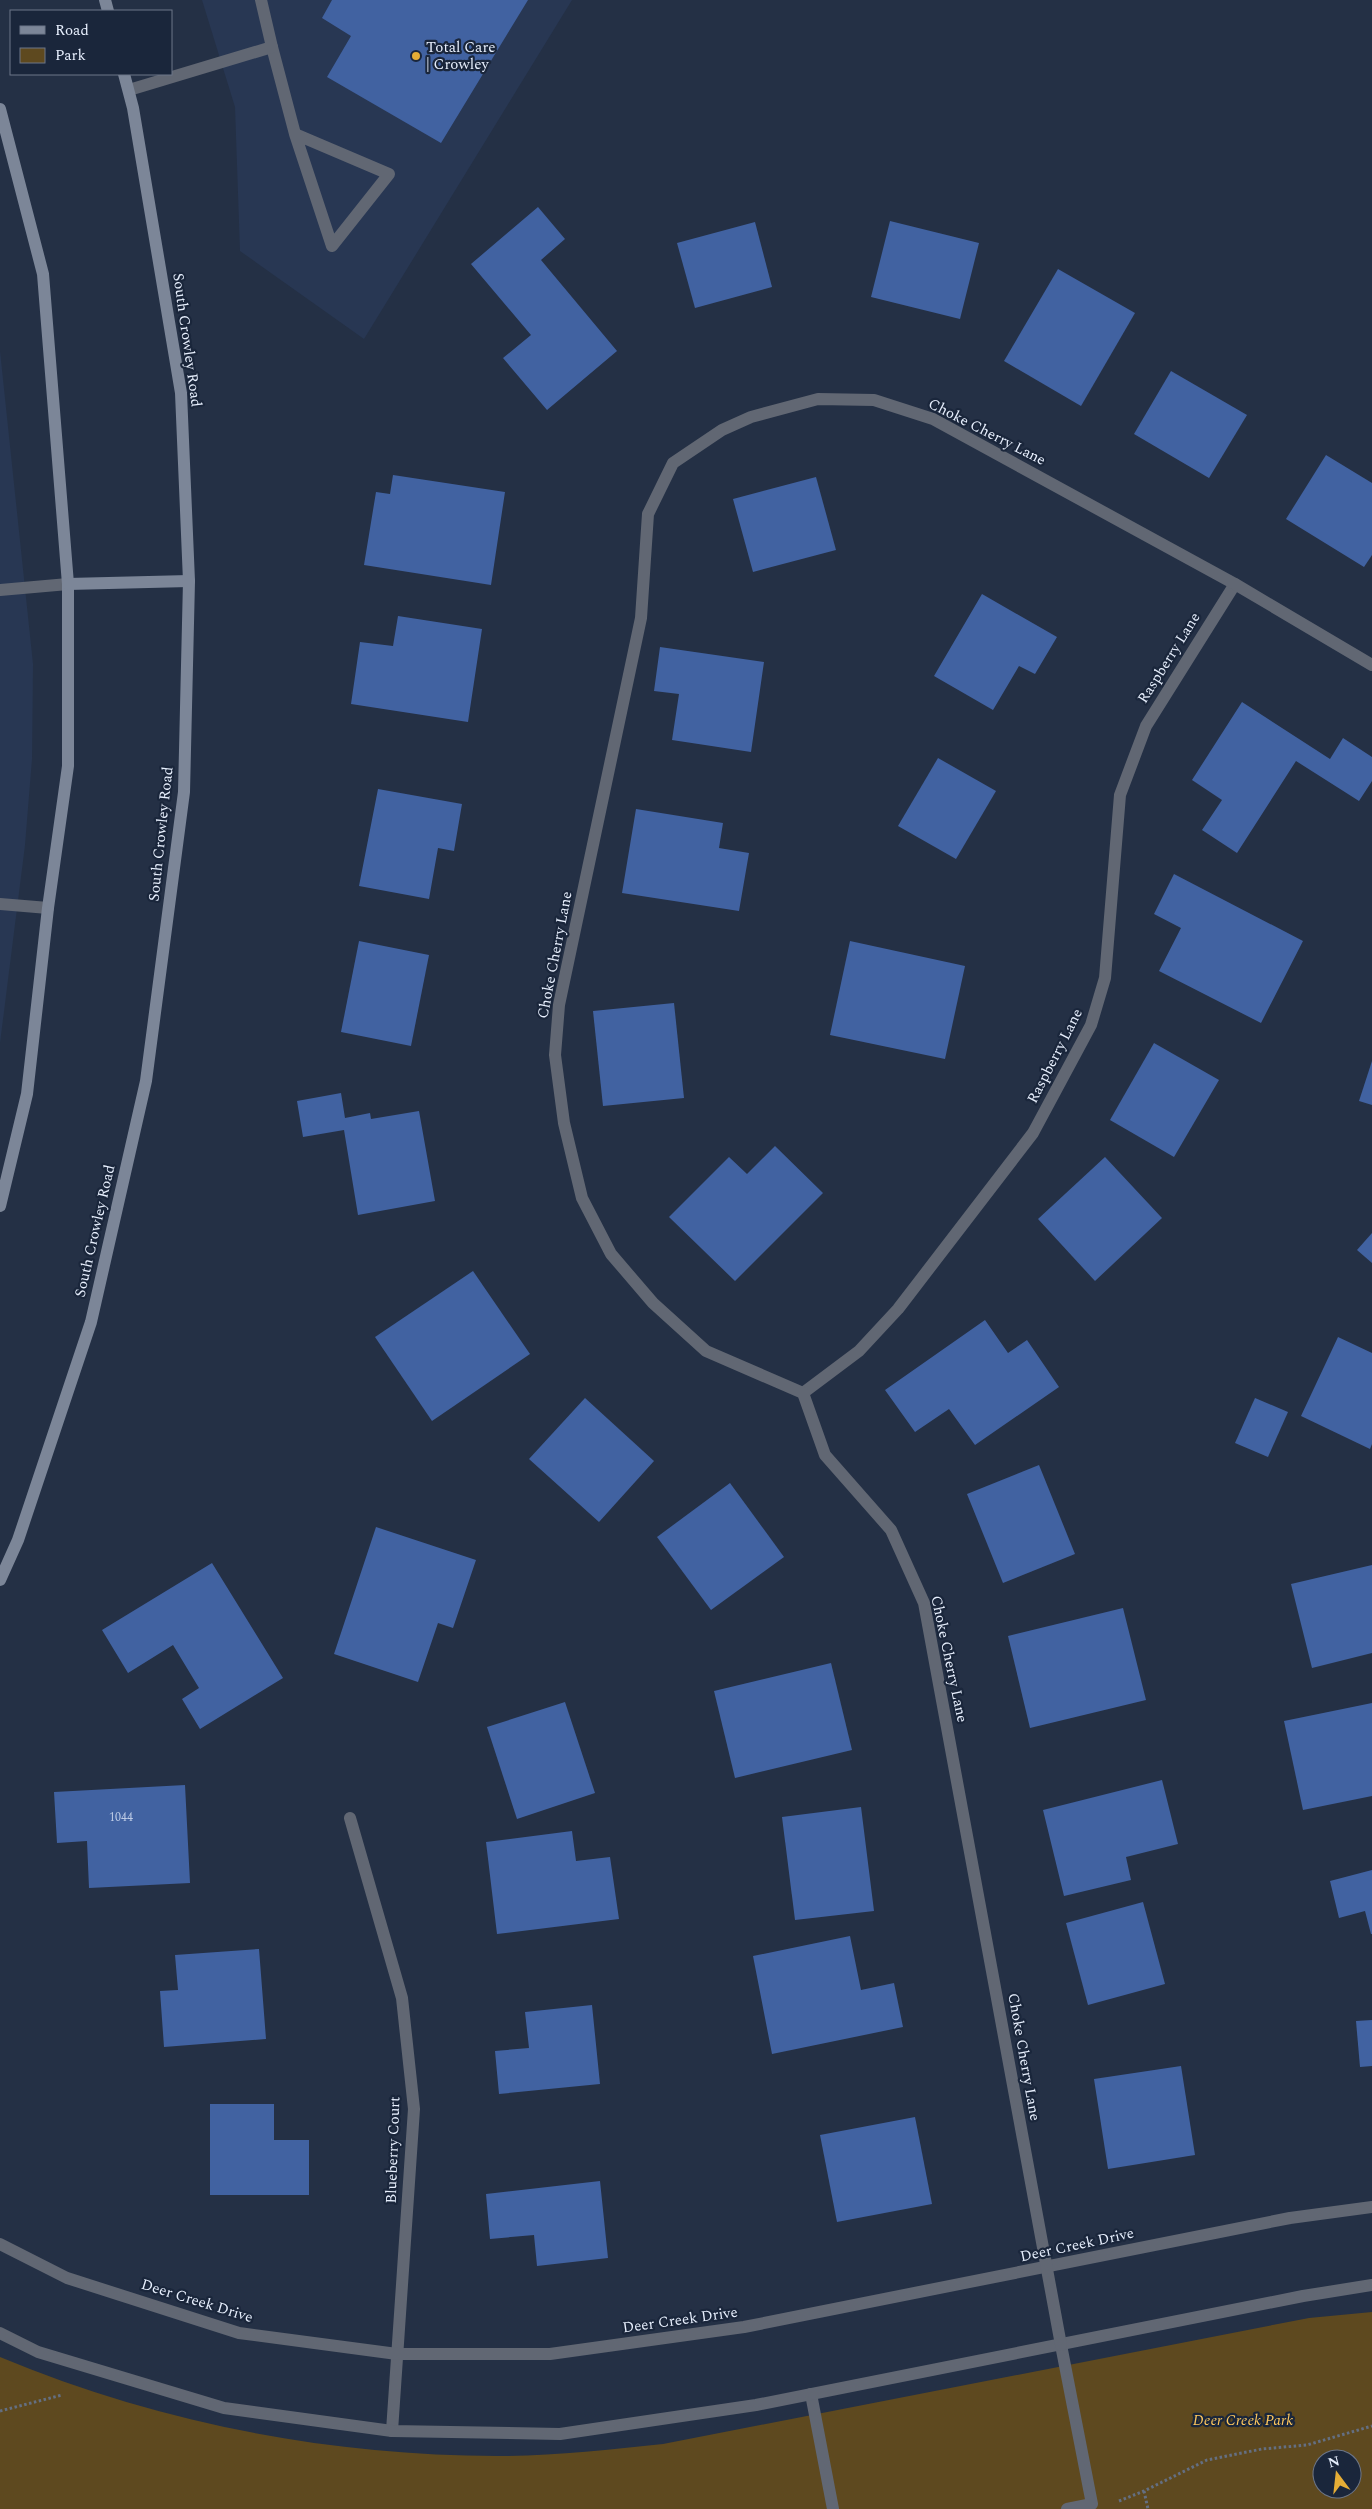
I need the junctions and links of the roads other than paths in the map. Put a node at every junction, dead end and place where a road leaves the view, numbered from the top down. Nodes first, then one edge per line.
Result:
1 (261, 0) edge
2 (272, 47) junction
3 (124, 75) edge
4 (128, 90) junction
5 (0, 109) edge
6 (295, 134) junction
7 (189, 580) junction
8 (68, 584) junction
9 (1235, 584) junction
10 (0, 590) edge
11 (1372, 665) edge
12 (0, 904) edge
13 (48, 908) junction
14 (0, 1206) edge
15 (803, 1393) junction
16 (0, 1580) edge
17 (350, 1818) dead end
18 (1372, 2207) edge
19 (0, 2244) edge
20 (1046, 2268) junction
21 (1372, 2285) edge
22 (0, 2333) edge
23 (1061, 2345) junction
24 (398, 2354) junction
25 (811, 2394) junction
26 (392, 2431) junction
27 (833, 2509) edge
28 (1067, 2509) edge

1 - 2 street
2 - 4 street
2 - 6 street
3 - 4 main road, South Crowley Road
4 - 7 main road, South Crowley Road
5 - 8 main road
6 - 6 street
7 - 8 main road
7 - 16 main road, South Crowley Road
8 - 10 street
8 - 13 main road
9 - 11 street, Choke Cherry Lane
9 - 15 street, Raspberry Lane
9 - 15 street, Choke Cherry Lane
12 - 13 street
13 - 14 main road
15 - 20 street, Choke Cherry Lane
17 - 24 street, Blueberry Court
18 - 20 street, Deer Creek Drive
19 - 24 street, Deer Creek Drive
20 - 23 street, Choke Cherry Lane
20 - 24 street, Deer Creek Drive
21 - 23 street
22 - 26 street
23 - 25 street
23 - 28 street, Choke Cherry Lane
24 - 26 street, Blueberry Court
25 - 26 street
25 - 27 street

